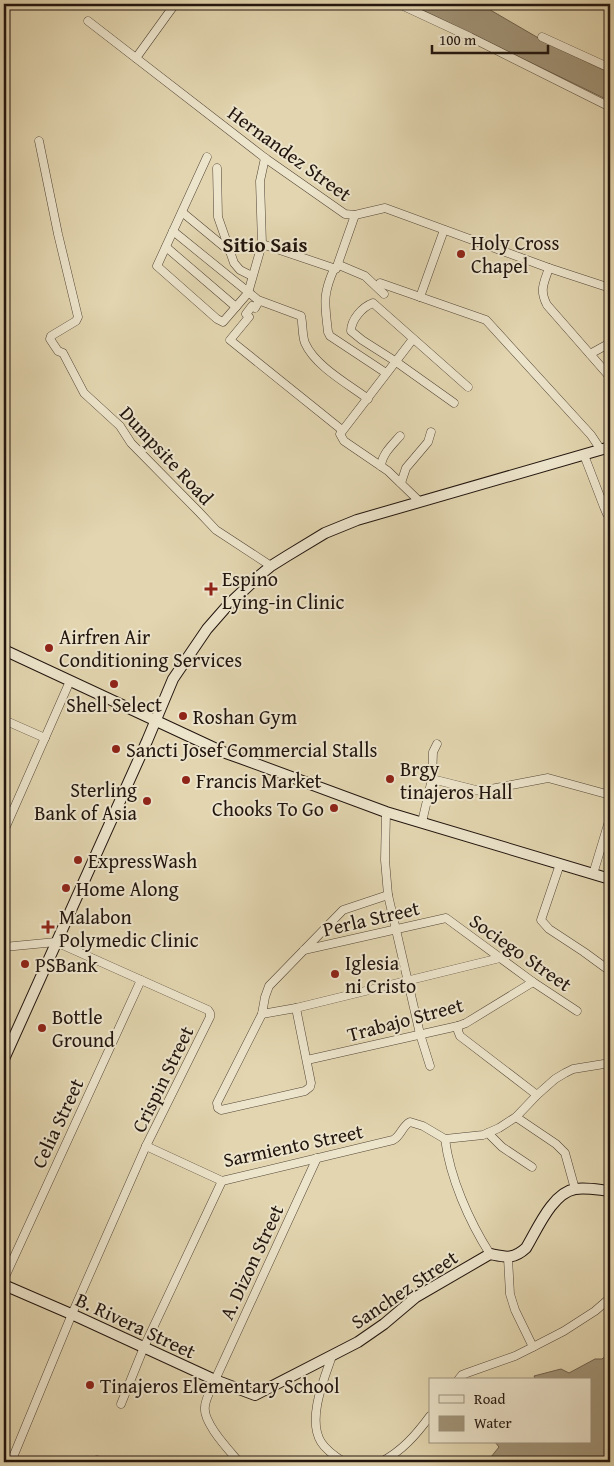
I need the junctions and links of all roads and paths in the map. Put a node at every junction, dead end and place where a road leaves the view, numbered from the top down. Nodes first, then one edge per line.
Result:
1 (175, 4) edge
2 (399, 4) edge
3 (88, 22) dead end
4 (542, 37) dead end
5 (136, 58) junction
6 (610, 68) edge
7 (610, 107) edge
8 (39, 141) dead end
9 (207, 157) dead end
10 (265, 158) junction
11 (217, 168) dead end
12 (182, 212) junction
13 (355, 215) junction
14 (444, 230) junction
15 (173, 231) junction
16 (262, 244) junction
17 (166, 247) junction
18 (230, 251) junction
19 (336, 267) junction
20 (549, 268) junction
21 (252, 276) junction
22 (380, 283) dead end
23 (610, 288) edge
24 (248, 292) junction
25 (384, 294) dead end
26 (420, 297) junction
27 (259, 300) junction
28 (236, 307) junction
29 (413, 339) junction
30 (610, 343) edge
31 (590, 354) junction
32 (395, 361) junction
33 (386, 373) junction
34 (610, 377) edge
35 (468, 387) dead end
36 (368, 399) junction
37 (454, 403) dead end
38 (342, 430) junction
39 (431, 432) dead end
40 (400, 436) dead end
41 (606, 448) edge
42 (584, 455) junction
43 (381, 466) junction
44 (401, 483) junction
45 (419, 501) junction
46 (610, 516) edge
47 (271, 566) junction
48 (4, 650) edge
49 (70, 681) junction
50 (4, 720) edge
51 (155, 720) junction
52 (45, 738) junction
53 (437, 744) dead end
54 (432, 779) junction
55 (610, 795) edge
56 (386, 812) junction
57 (610, 818) edge
58 (6, 819) edge
59 (422, 822) junction
60 (4, 830) edge
61 (560, 864) junction
62 (593, 874) junction
63 (610, 879) edge
64 (388, 896) junction
65 (446, 918) joint
66 (395, 929) junction
67 (56, 942) junction
68 (4, 946) edge
69 (304, 950) junction
70 (500, 958) junction
71 (610, 971) edge
72 (141, 980) junction
73 (408, 981) junction
74 (533, 982) junction
75 (296, 1008) junction
76 (578, 1011) dead end
77 (262, 1014) junction
78 (458, 1026) junction
79 (420, 1034) junction
80 (4, 1059) edge
81 (307, 1060) junction
82 (610, 1063) edge
83 (430, 1066) dead end
84 (537, 1095) junction
85 (516, 1117) junction
86 (488, 1133) junction
87 (445, 1139) junction
88 (146, 1146) junction
89 (317, 1158) junction
90 (532, 1167) dead end
91 (222, 1180) junction
92 (576, 1189) junction
93 (610, 1191) edge
94 (490, 1254) junction
95 (508, 1258) junction
96 (4, 1279) edge
97 (4, 1285) edge
98 (610, 1298) edge
99 (72, 1314) junction
100 (144, 1348) junction
101 (533, 1348) junction
102 (332, 1356) junction
103 (460, 1378) edge
104 (215, 1380) junction
105 (255, 1395) joint
106 (122, 1404) dead end
107 (429, 1417) edge
108 (11, 1462) edge
109 (239, 1462) edge
110 (344, 1462) edge
111 (381, 1462) edge

1 - 5 street
2 - 7 street
3 - 5 street, Hernandez Street
4 - 6 street
5 - 10 street, Hernandez Street
8 - 47 street, Dumpsite Road
9 - 12 street
10 - 13 street, Hernandez Street
10 - 16 street
11 - 18 street
12 - 15 street
12 - 18 street
13 - 14 street, Hernandez Street
13 - 19 street
14 - 20 street, Hernandez Street
14 - 26 street
15 - 17 street
15 - 24 street
16 - 19 street
16 - 21 street
17 - 28 street
17 - 28 street
18 - 21 street
19 - 25 street
19 - 33 street
20 - 23 street, Hernandez Street
20 - 31 street
21 - 24 street
22 - 26 street
24 - 27 street
24 - 28 street
26 - 41 street
27 - 36 street
27 - 38 street
29 - 32 street
29 - 32 street
29 - 35 street
30 - 31 street
31 - 34 street
32 - 33 street
32 - 37 street
33 - 36 street
36 - 38 street
38 - 43 street
39 - 44 street
40 - 43 street
41 - 42 main road
42 - 45 main road
42 - 46 street
43 - 44 street
44 - 45 street
45 - 47 main road
47 - 51 main road
48 - 49 main road
49 - 51 main road
49 - 52 street
50 - 52 street
51 - 56 main road
51 - 67 main road
52 - 58 street
53 - 54 street
54 - 55 street
54 - 59 street
56 - 59 main road
56 - 64 street
57 - 62 street
58 - 60 street
59 - 61 main road
61 - 62 main road
61 - 71 street
62 - 63 main road
64 - 66 street
64 - 69 street
65 - 66 street, Perla Street
65 - 70 street, Sociego Street
66 - 69 street, Perla Street
66 - 73 street
67 - 68 street
67 - 72 street, Crispin Street
67 - 80 main road
69 - 77 street
70 - 73 street
70 - 74 street, Sociego Street
72 - 88 street, Crispin Street
72 - 96 street, Celia Street
73 - 75 street
73 - 79 street
74 - 76 street, Sociego Street
74 - 78 street, Trabajo Street
75 - 77 street
75 - 81 street
77 - 81 street
78 - 79 street, Trabajo Street
78 - 84 street
79 - 81 street, Trabajo Street
79 - 83 street
82 - 84 street
84 - 85 street
85 - 86 street
85 - 92 street
86 - 87 street
86 - 90 street
87 - 89 street, Sarmiento Street
87 - 94 street
88 - 91 street, Sarmiento Street
88 - 99 street, Crispin Street
89 - 91 street, Sarmiento Street
89 - 104 street, A. Dizon Street
91 - 100 street
92 - 93 main road
92 - 95 main road
94 - 95 main road, Sanchez Street
94 - 102 main road, Sanchez Street
95 - 101 street
97 - 99 main road, B. Rivera Street
98 - 101 street
99 - 100 main road, B. Rivera Street
99 - 108 street, Crispin Street
100 - 104 main road, B. Rivera Street
100 - 106 street
101 - 103 street
102 - 105 main road, Sanchez Street
102 - 110 street
104 - 105 main road, B. Rivera Street
104 - 109 street, A. Dizon Street
107 - 111 street

